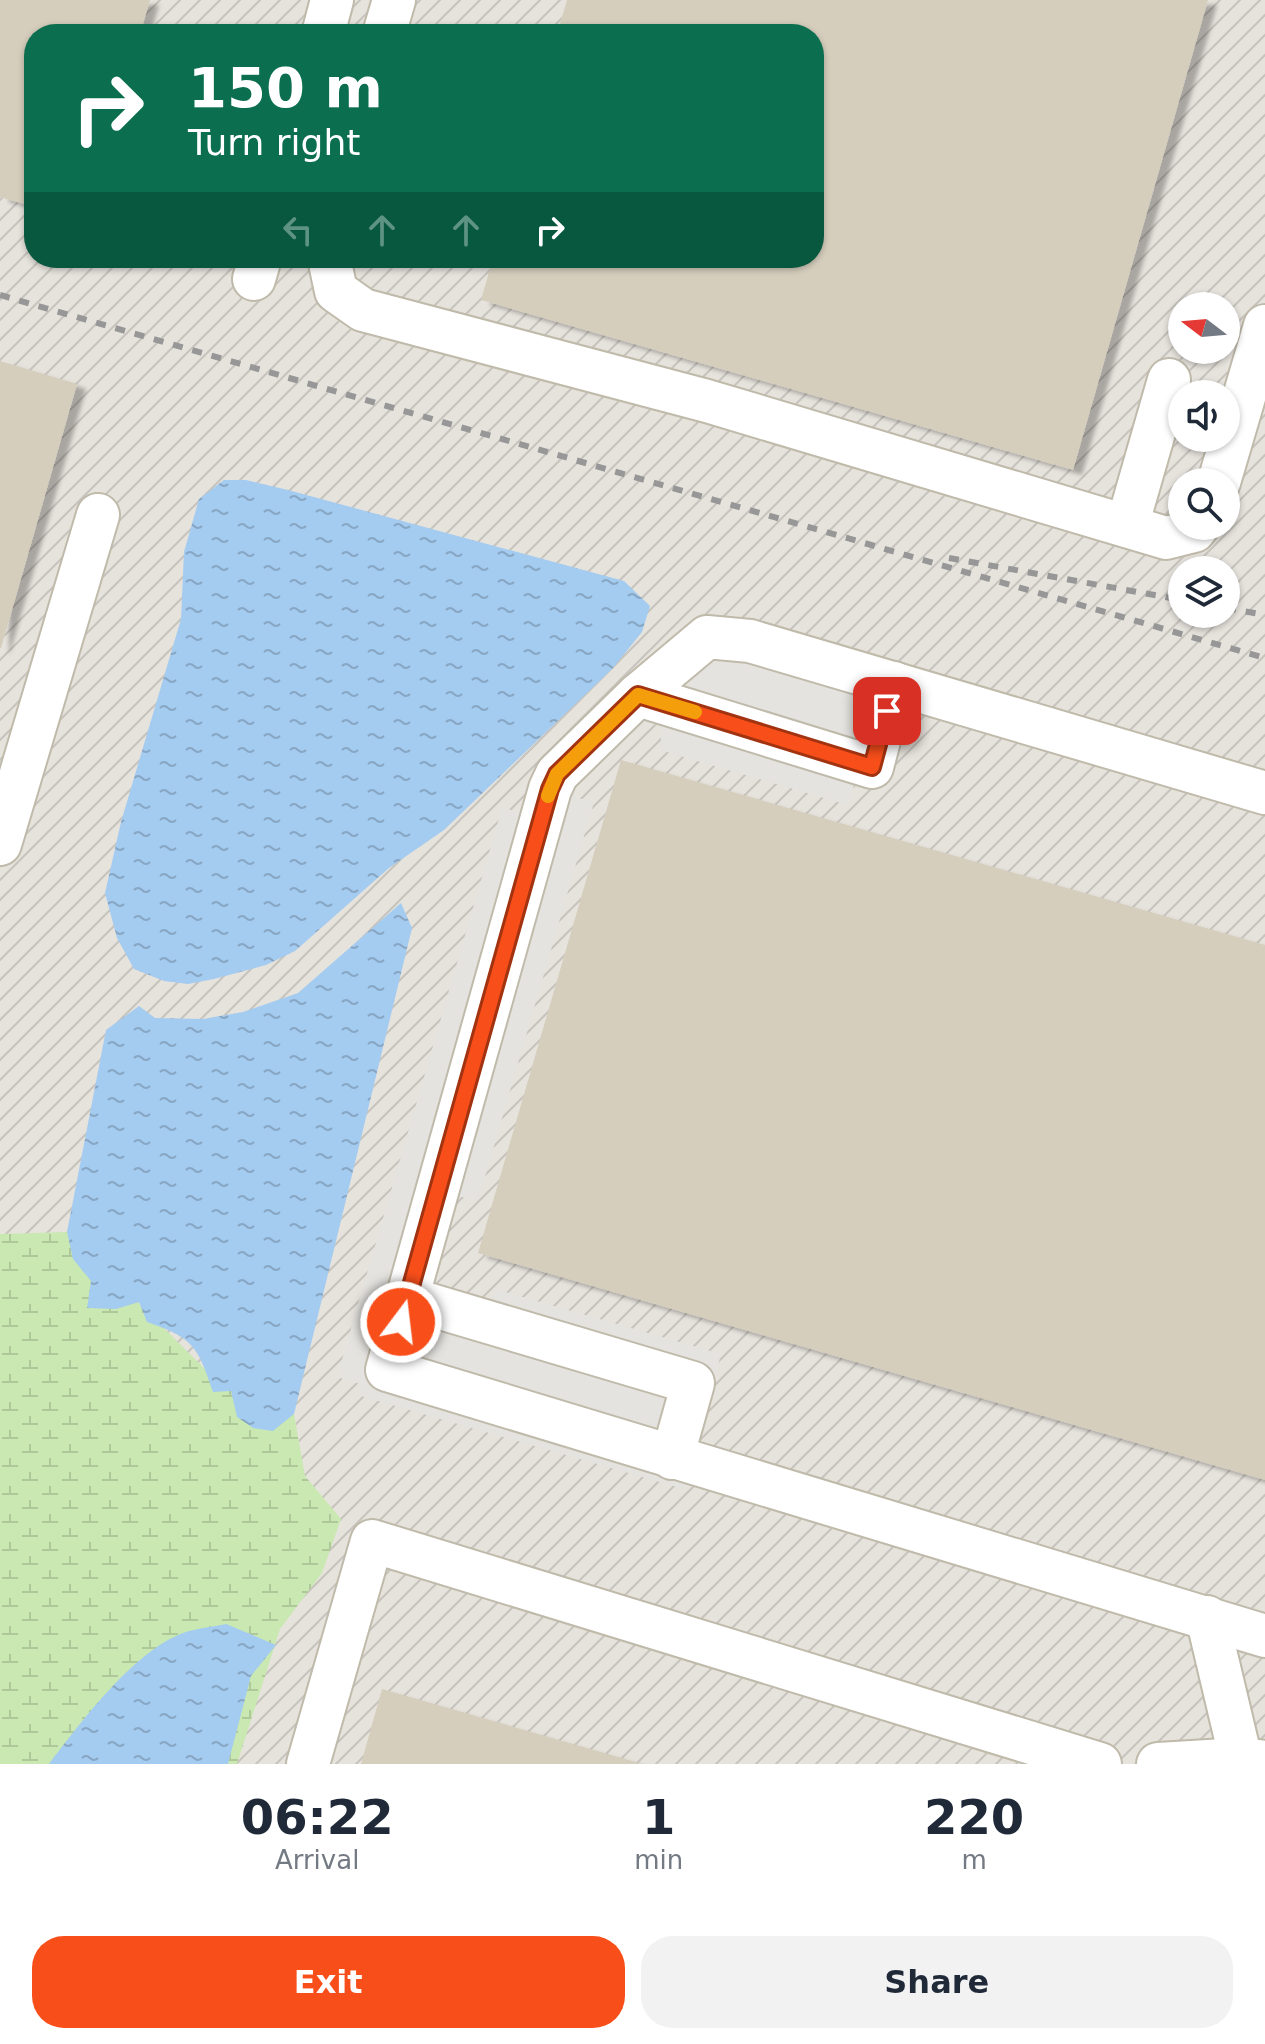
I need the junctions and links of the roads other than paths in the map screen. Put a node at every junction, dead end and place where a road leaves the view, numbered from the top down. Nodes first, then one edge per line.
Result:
1 (332, 0) edge
2 (394, 0) edge
3 (326, 24) edge
4 (387, 24) edge
5 (331, 268) edge
6 (1265, 326) edge
7 (1168, 383) edge
8 (1223, 468) edge
9 (98, 515) dead end
10 (1127, 526) junction
11 (1168, 538) edge
12 (894, 683) junction
13 (638, 695) junction
14 (1265, 793) edge
15 (0, 844) edge
16 (407, 1298) junction
17 (672, 1458) junction
18 (1207, 1617) junction
19 (1265, 1636) edge
20 (1254, 1753) edge
21 (308, 1764) edge
22 (1100, 1764) edge
23 (1158, 1764) edge

1 - 3 lane
2 - 4 lane
5 - 10 lane
6 - 8 lane
7 - 10 lane
9 - 15 lane
10 - 11 lane
12 - 13 lane
12 - 13 lane
12 - 14 lane
13 - 16 lane
16 - 17 lane
16 - 17 lane
17 - 18 lane
18 - 19 lane
18 - 20 lane
20 - 23 lane
21 - 22 lane

